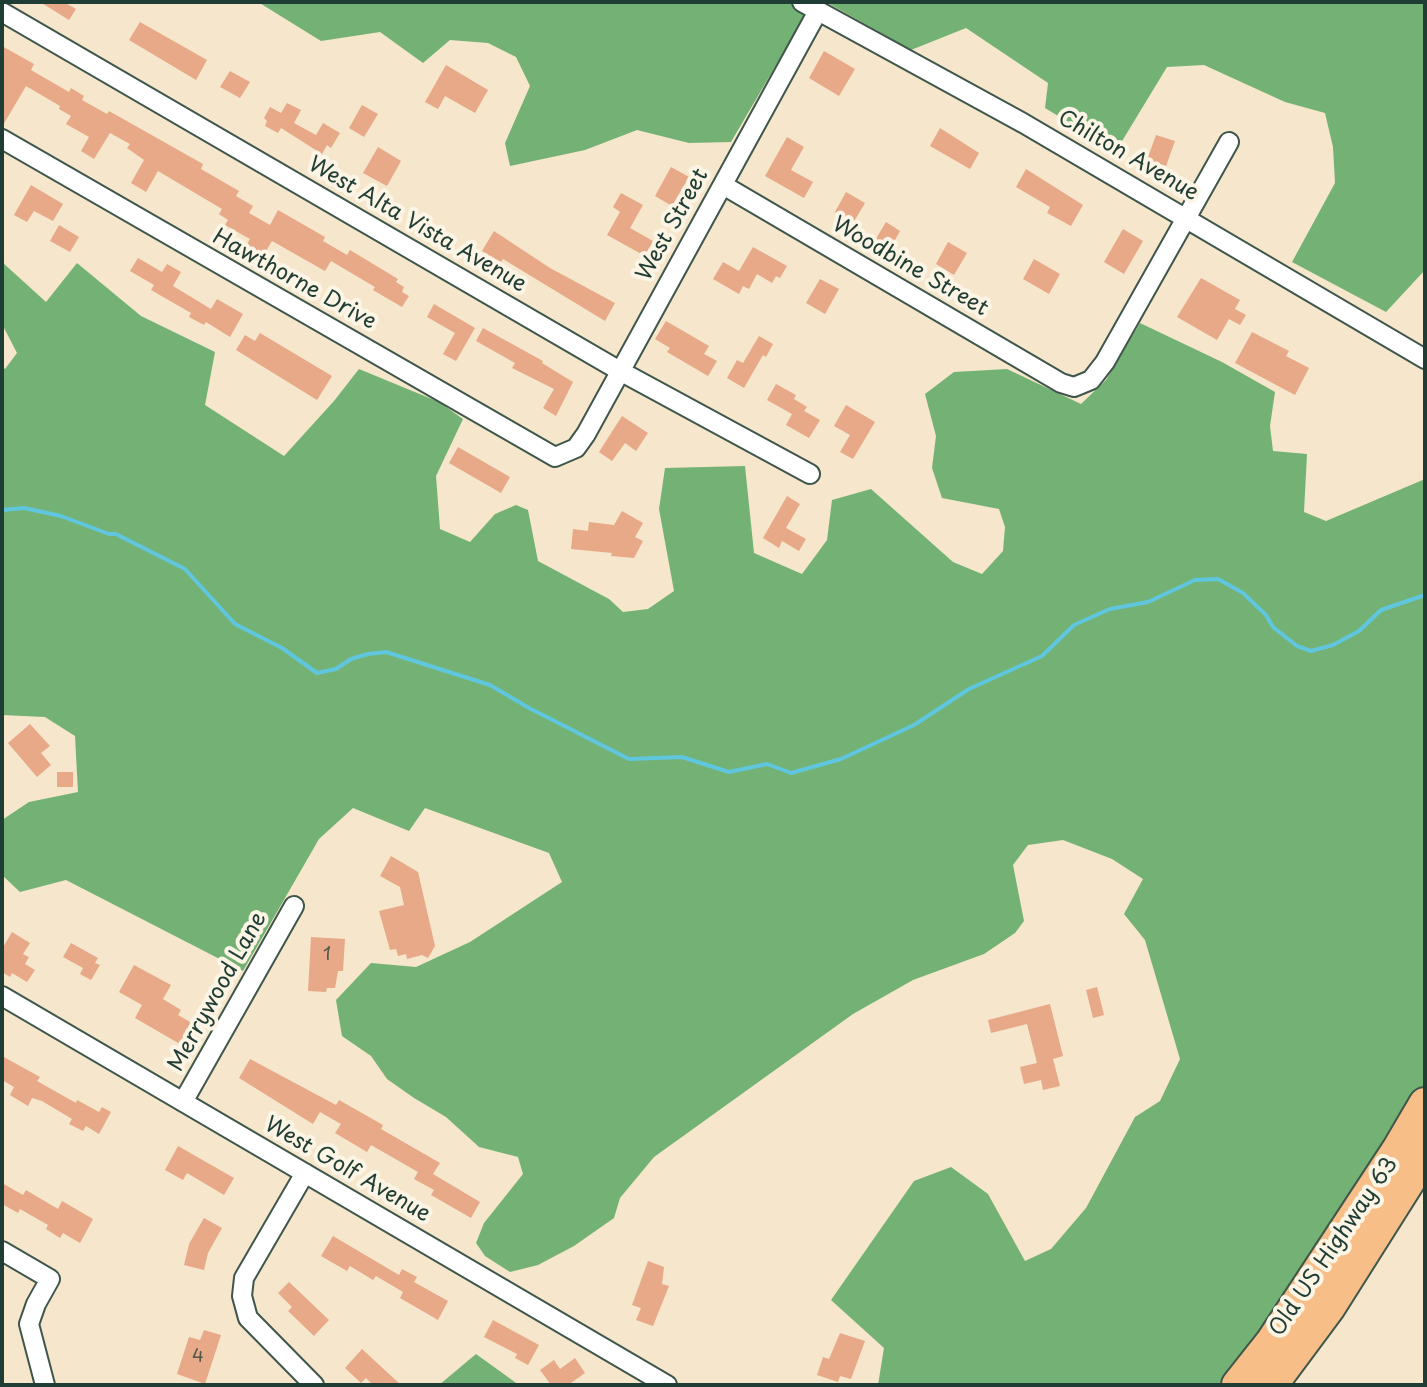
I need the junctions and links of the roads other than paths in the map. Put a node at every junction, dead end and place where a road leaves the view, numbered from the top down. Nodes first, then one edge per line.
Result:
1 (810, 6) edge
2 (2, 12) edge
3 (2, 139) edge
4 (1229, 142) dead end
5 (723, 185) junction
6 (1186, 218) junction
7 (1425, 359) edge
8 (620, 371) junction
9 (564, 454) joint
10 (810, 474) dead end
11 (294, 906) dead end
12 (2, 996) edge
13 (183, 1102) junction
14 (1425, 1104) edge
15 (1425, 1155) edge
16 (305, 1173) junction
17 (2, 1251) edge
18 (45, 1385) edge
19 (314, 1385) edge
20 (667, 1385) edge
21 (1238, 1385) edge
22 (1271, 1385) edge

1 - 5 street, West Street
1 - 6 street, Chilton Avenue
2 - 8 street, West Alta Vista Avenue
3 - 9 street, Hawthorne Drive
4 - 6 street
5 - 6 street, Woodbine Street
5 - 8 street, West Street
6 - 7 street, Chilton Avenue
8 - 9 street, West Street
8 - 10 street, West Alta Vista Avenue
11 - 13 street, Merrywood Lane
12 - 13 street, West Golf Avenue
13 - 16 street, West Golf Avenue
14 - 21 highway, Old US Highway 63
15 - 22 highway
16 - 19 street
16 - 20 street, West Golf Avenue
17 - 18 street

